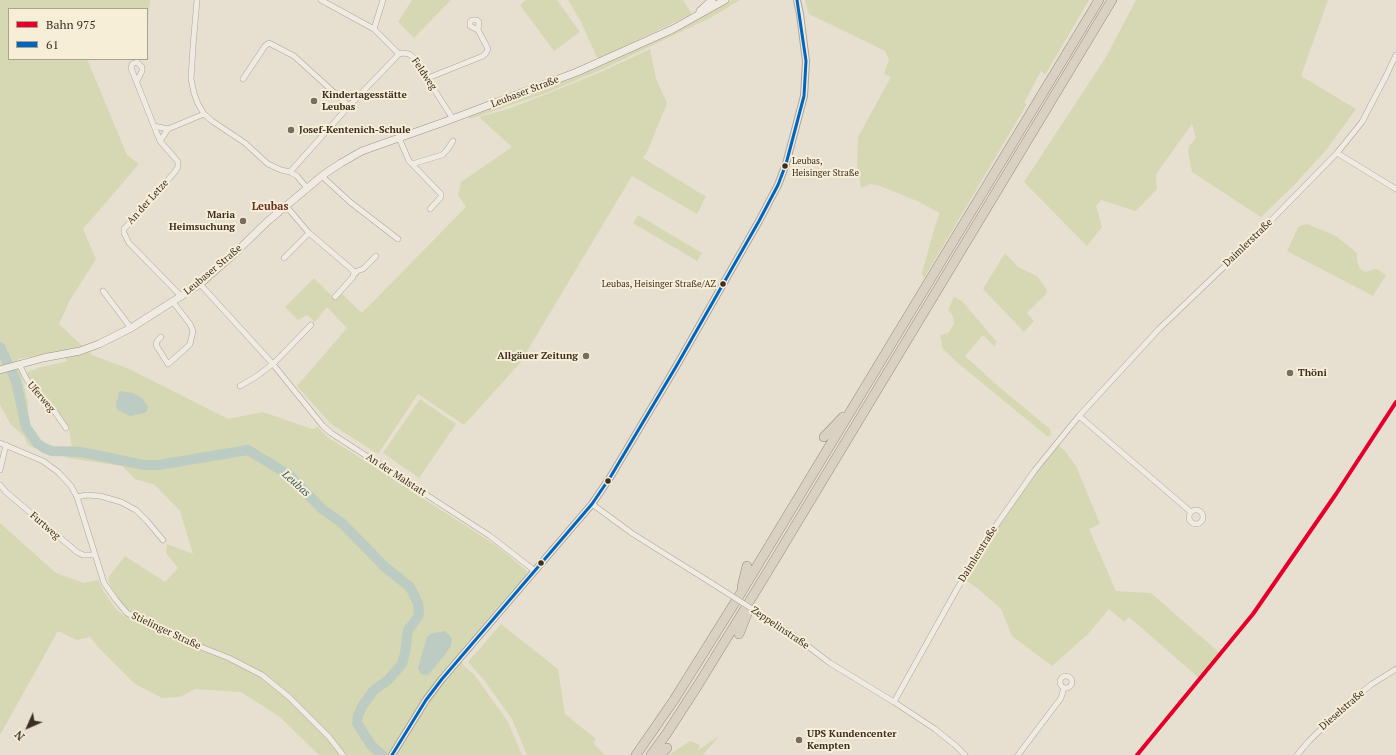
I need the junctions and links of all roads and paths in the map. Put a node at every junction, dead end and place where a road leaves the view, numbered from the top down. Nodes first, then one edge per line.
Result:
1 (197, 0) edge
2 (321, 0) edge
3 (383, 0) edge
4 (712, 0) edge
5 (725, 0) edge
6 (796, 0) edge
7 (1099, 0) edge
8 (1112, 0) edge
9 (695, 17) junction
10 (374, 29) junction
11 (478, 30) dead end
12 (399, 54) junction
13 (1396, 55) edge
14 (428, 78) junction
15 (242, 79) dead end
16 (137, 81) dead end
17 (349, 106) junction
18 (204, 114) junction
19 (453, 119) junction
20 (154, 126) junction
21 (168, 129) junction
22 (399, 138) junction
23 (160, 141) junction
24 (453, 141) dead end
25 (1337, 153) junction
26 (412, 164) junction
27 (290, 172) junction
28 (322, 175) junction
29 (307, 188) junction
30 (1396, 189) edge
31 (286, 206) junction
32 (430, 209) dead end
33 (309, 233) junction
34 (398, 239) dead end
35 (376, 256) dead end
36 (284, 258) dead end
37 (355, 272) junction
38 (200, 284) junction
39 (103, 290) dead end
40 (182, 297) junction
41 (335, 297) dead end
42 (173, 302) junction
43 (311, 325) dead end
44 (131, 328) junction
45 (160, 337) dead end
46 (272, 363) junction
47 (16, 365) junction
48 (1, 369) edge
49 (240, 386) dead end
50 (857, 403) junction
51 (1079, 416) junction
52 (66, 428) dead end
53 (824, 437) dead end
54 (0, 443) edge
55 (6, 446) junction
56 (0, 470) edge
57 (0, 485) edge
58 (77, 497) junction
59 (592, 504) junction
60 (1191, 512) dead end
61 (163, 540) dead end
62 (95, 555) junction
63 (747, 566) dead end
64 (534, 573) junction
65 (765, 576) junction
66 (739, 596) junction
67 (739, 634) dead end
68 (1395, 672) edge
69 (1064, 688) dead end
70 (894, 702) junction
71 (343, 755) edge
72 (392, 755) edge
73 (636, 755) edge
74 (651, 755) edge
75 (965, 755) edge
76 (1018, 755) edge
77 (1297, 755) edge

1 - 18 street
2 - 10 street
3 - 10 street
4 - 9 main road
5 - 9 main road, Leubaser Straße
6 - 59 street
7 - 50 highway
8 - 65 highway
9 - 19 main road, Leubaser Straße
10 - 12 street
11 - 14 street
12 - 14 street, Feldweg
12 - 17 street, Feldweg
13 - 25 street, Daimlerstraße
14 - 19 street, Feldweg
15 - 17 street
16 - 20 street, An der Letze
17 - 27 street, Feldweg
18 - 21 street
18 - 27 street
19 - 22 main road, Leubaser Straße
20 - 21 street
20 - 23 street, An der Letze
21 - 23 street
22 - 26 street
22 - 28 main road, Leubaser Straße
23 - 40 street, An der Letze
24 - 26 street
25 - 30 street
25 - 51 street, Daimlerstraße
26 - 32 street
27 - 29 street
28 - 29 main road, Leubaser Straße
28 - 34 street
29 - 31 main road, Leubaser Straße
31 - 33 street
31 - 38 main road, Leubaser Straße
33 - 36 street
33 - 37 street
35 - 37 street
37 - 41 street
38 - 40 main road, Leubaser Straße
38 - 46 street, An der Malstatt
39 - 44 street
40 - 42 main road, Leubaser Straße
42 - 44 main road, Leubaser Straße
42 - 45 street
43 - 46 street
44 - 47 main road, Leubaser Straße
46 - 49 street
46 - 64 street, An der Malstatt
47 - 48 main road, Leubaser Straße
47 - 52 street, Uferweg
50 - 53 highway
50 - 66 highway
51 - 60 street
51 - 70 street, Daimlerstraße
54 - 55 street, Stielinger Straße
55 - 56 street
55 - 58 street, Stielinger Straße
57 - 62 street, Furtweg
58 - 61 street
58 - 62 street, Stielinger Straße
59 - 64 street
59 - 70 street, Zeppelinstraße, bridge
62 - 71 street, Stielinger Straße
63 - 66 highway
64 - 72 street
65 - 67 highway
65 - 74 highway
66 - 73 highway
68 - 77 street, Dieselstraße
69 - 76 street
70 - 75 street, Zeppelinstraße

